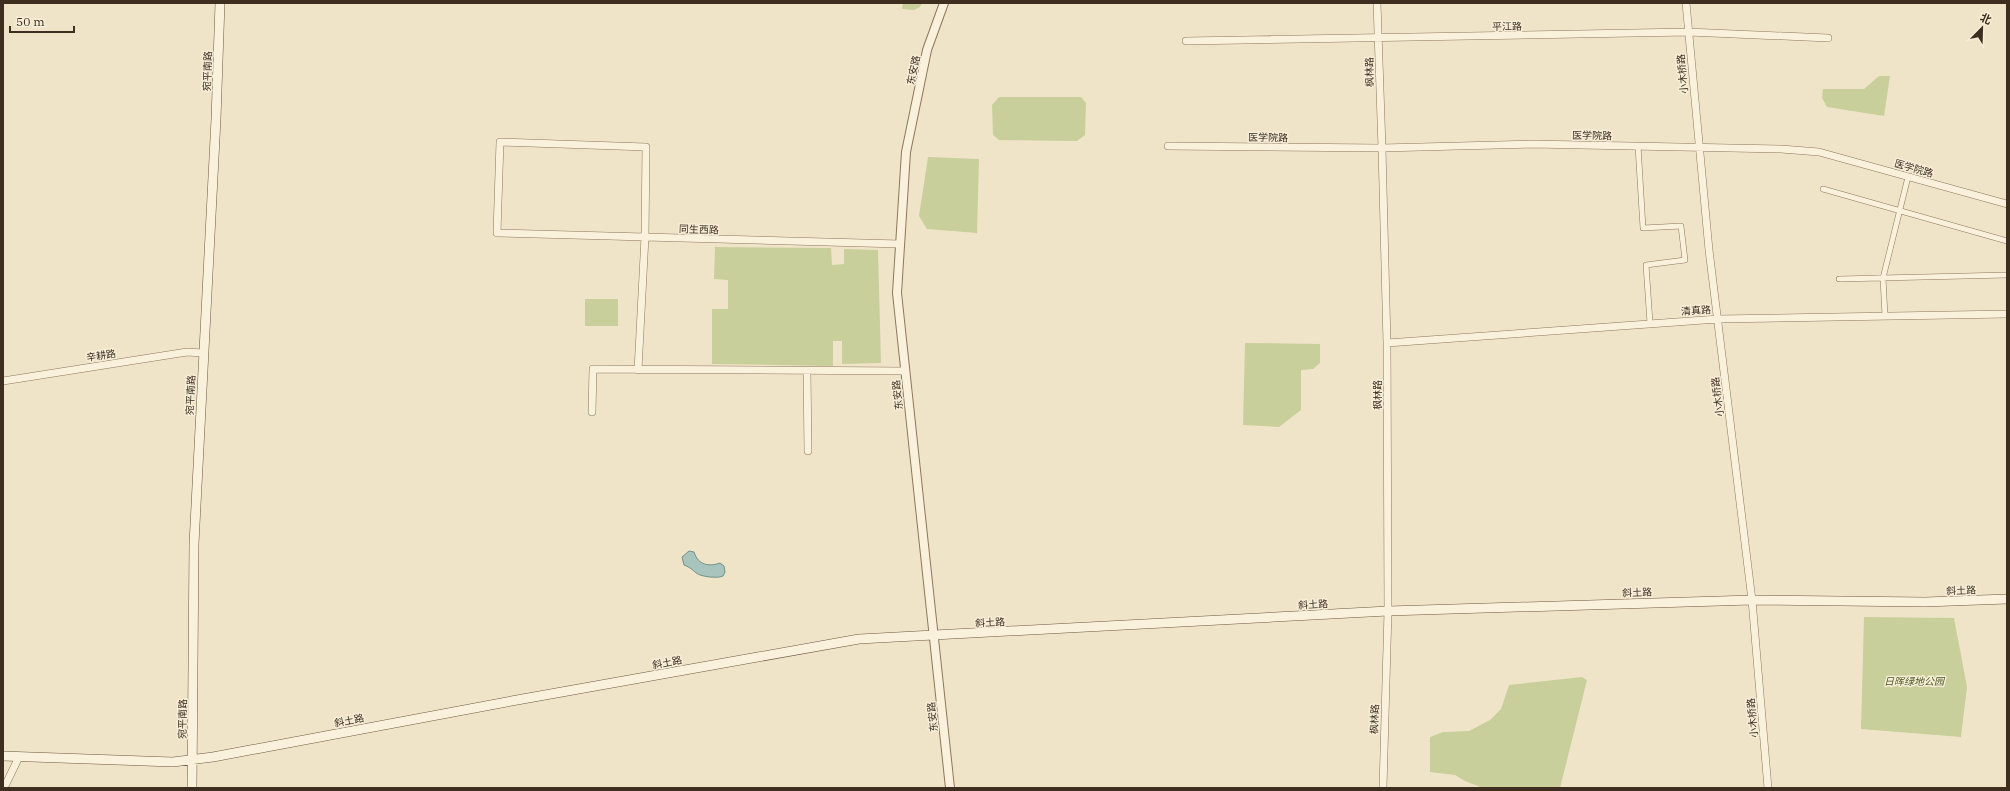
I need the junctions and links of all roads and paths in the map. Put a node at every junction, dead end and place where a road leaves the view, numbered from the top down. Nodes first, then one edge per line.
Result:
1 (220, 3) edge
2 (944, 3) edge
3 (1377, 3) edge
4 (1686, 3) edge
5 (1688, 32) junction
6 (1378, 38) junction
7 (1828, 38) dead end
8 (1186, 41) dead end
9 (1168, 146) dead end
10 (1638, 146) junction
11 (1382, 148) junction
12 (1699, 148) junction
13 (1908, 176) junction
14 (1823, 190) dead end
15 (2007, 204) edge
16 (1900, 210) junction
17 (645, 237) junction
18 (2007, 241) edge
19 (900, 244) junction
20 (2007, 276) edge
21 (1883, 278) junction
22 (1839, 279) dead end
23 (2007, 314) edge
24 (1885, 316) junction
25 (1718, 319) junction
26 (1650, 323) junction
27 (1386, 343) junction
28 (203, 353) junction
29 (638, 370) junction
30 (905, 371) junction
31 (808, 372) junction
32 (3, 381) edge
33 (592, 412) dead end
34 (808, 451) dead end
35 (2007, 599) edge
36 (1752, 600) junction
37 (1388, 611) junction
38 (934, 636) junction
39 (3, 756) edge
40 (19, 757) junction
41 (192, 760) junction
42 (4, 788) edge
43 (192, 788) edge
44 (950, 788) edge
45 (1383, 788) edge
46 (1768, 788) edge

1 - 28 main road, 宛平南路
2 - 19 street, 东安路
3 - 6 street, 枫林路
4 - 5 street, 小木桥路
5 - 6 street, 平江路
5 - 7 street, 平江路
5 - 12 street, 小木桥路
6 - 8 street, 平江路
6 - 11 street, 枫林路
9 - 11 street, 医学院路
10 - 11 street, 医学院路
10 - 12 street, 医学院路
10 - 26 street
11 - 27 street, 枫林路
12 - 13 street, 医学院路
12 - 25 street, 小木桥路
13 - 15 street, 医学院路
13 - 16 street
14 - 16 street
16 - 18 street
16 - 21 street
17 - 17 street, 同生西路
17 - 19 street, 同生西路
17 - 29 street
19 - 30 street, 东安路
20 - 21 street
21 - 22 street
21 - 24 street
23 - 24 street, 清真路
24 - 25 street, 清真路
25 - 26 street, 清真路
25 - 36 street, 小木桥路
26 - 27 street, 清真路
27 - 37 street, 枫林路
28 - 32 street, 辛耕路
28 - 41 main road, 宛平南路
29 - 31 street
29 - 33 street
30 - 31 street
30 - 38 street, 东安路
31 - 34 street
35 - 36 main road, 斜土路
36 - 37 main road, 斜土路
36 - 46 street, 小木桥路
37 - 38 main road, 斜土路
37 - 45 street, 枫林路
38 - 41 main road, 斜土路
38 - 44 street, 东安路
39 - 40 main road, 斜土路
40 - 41 main road, 斜土路
40 - 42 street
41 - 43 main road, 宛平南路

